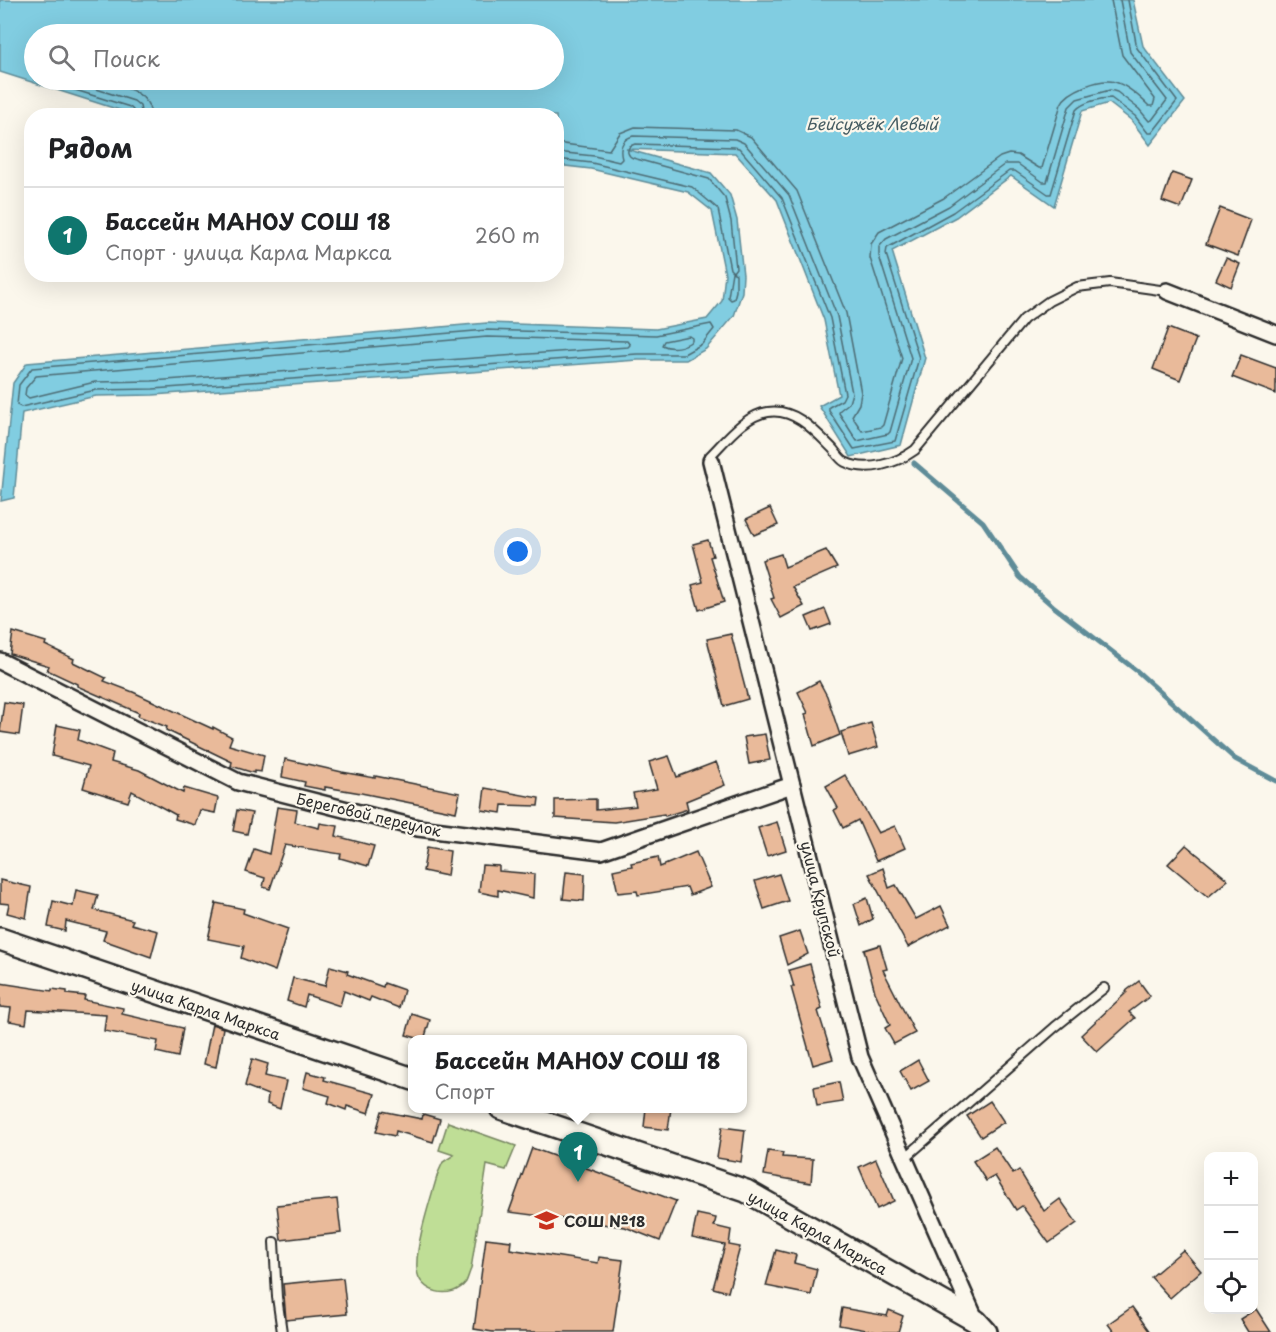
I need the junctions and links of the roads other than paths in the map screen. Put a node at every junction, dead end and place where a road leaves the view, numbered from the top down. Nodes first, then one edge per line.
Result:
1 (1167, 291) joint
2 (1276, 334) edge
3 (711, 461) joint
4 (0, 661) edge
5 (792, 784) junction
6 (0, 939) edge
7 (1104, 988) dead end
8 (408, 1077) edge
9 (516, 1113) edge
10 (905, 1158) junction
11 (274, 1242) dead end
12 (981, 1326) edge
13 (282, 1332) edge

1 - 2 street
1 - 3 lane
3 - 5 street, улица Крупской
4 - 5 street, Береговой переулок
5 - 10 street, улица Крупской
6 - 8 main road, улица Карла Маркса
7 - 10 lane
9 - 12 main road, улица Карла Маркса
10 - 12 street, улица Крупской
11 - 13 lane

